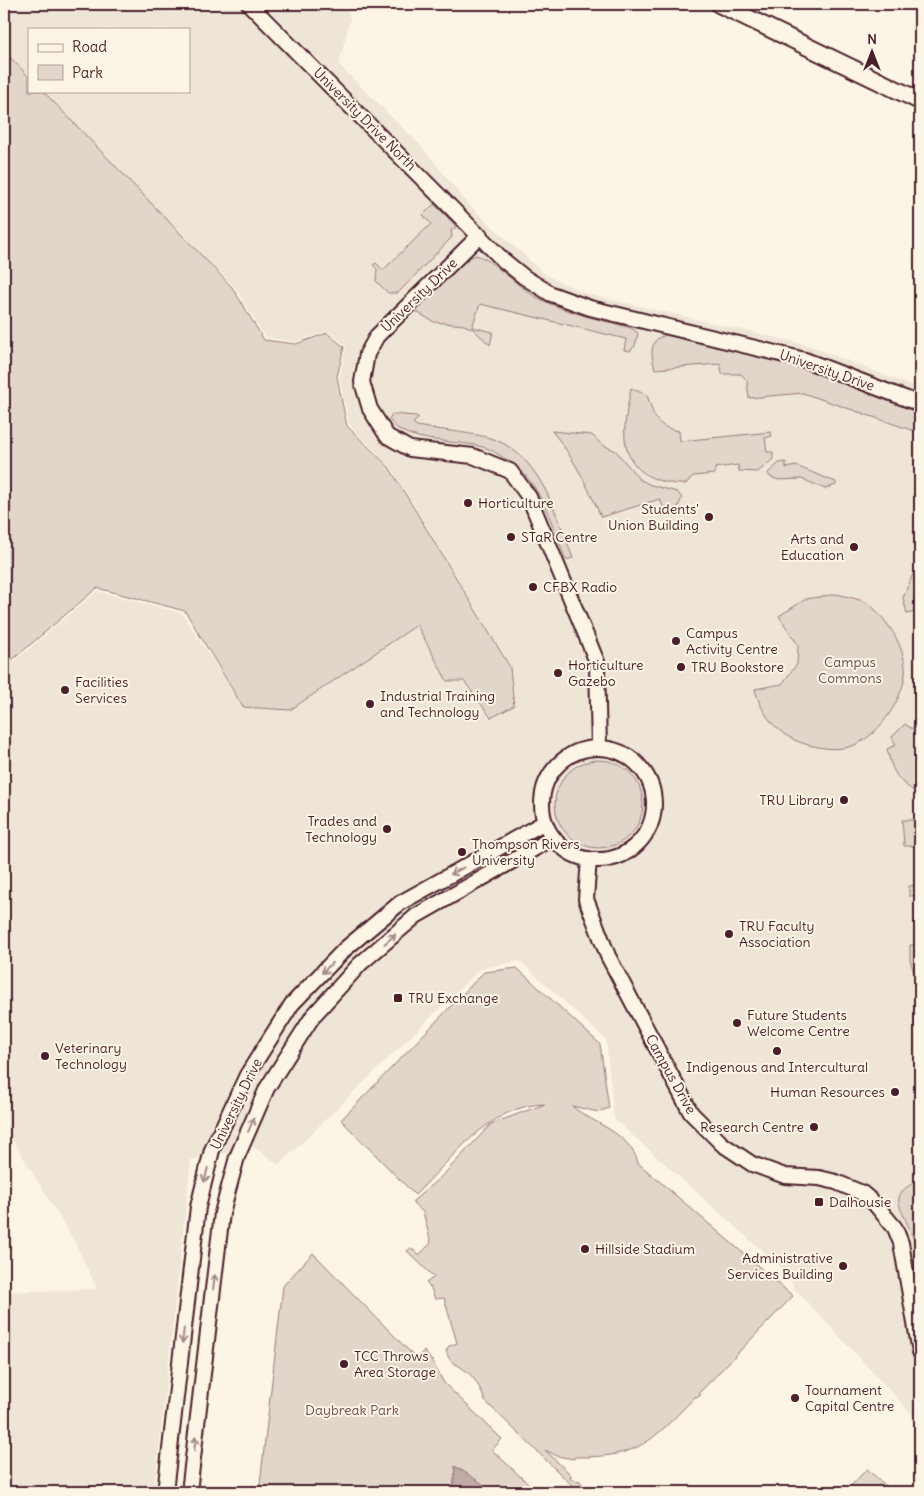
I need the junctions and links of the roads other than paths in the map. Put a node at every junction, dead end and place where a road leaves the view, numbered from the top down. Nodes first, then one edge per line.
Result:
1 (249, 4) edge
2 (719, 4) edge
3 (920, 102) edge
4 (480, 236) junction
5 (920, 404) edge
6 (599, 748) junction
7 (545, 822) junction
8 (553, 838) junction
9 (589, 859) junction
10 (920, 1352) edge
11 (165, 1492) edge
12 (189, 1492) edge

1 - 4 street, University Drive North
2 - 3 street
4 - 5 street, University Drive
4 - 6 street, University Drive
6 - 7 street
6 - 9 street
7 - 8 street
7 -> 11 street, University Drive
8 - 9 street
12 -> 8 street, University Drive
9 - 10 street, Campus Drive

